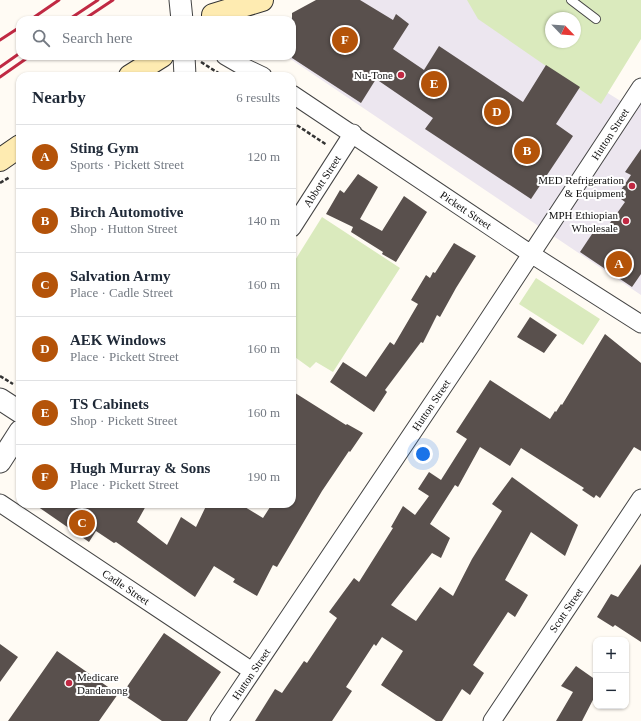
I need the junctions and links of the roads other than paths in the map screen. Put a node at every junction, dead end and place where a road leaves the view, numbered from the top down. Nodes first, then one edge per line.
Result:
1 (180, 0) edge
2 (262, 0) edge
3 (266, 0) edge
4 (571, 0) edge
5 (182, 16) edge
6 (220, 16) edge
7 (248, 16) edge
8 (596, 19) dead end
9 (158, 60) edge
10 (184, 60) edge
11 (232, 60) edge
12 (251, 60) edge
13 (137, 72) edge
14 (185, 72) edge
15 (255, 72) edge
16 (262, 72) edge
17 (641, 87) edge
18 (296, 97) edge
19 (353, 133) junction
20 (16, 149) edge
21 (0, 160) edge
22 (296, 222) edge
23 (531, 254) junction
24 (641, 324) edge
25 (0, 399) edge
26 (16, 409) edge
27 (16, 437) edge
28 (0, 462) edge
29 (641, 498) edge
30 (0, 503) edge
31 (252, 671) junction
32 (219, 721) edge
33 (492, 721) edge

1 - 5 street
2 - 6 main road
3 - 7 main road
4 - 8 lane
9 - 13 main road
10 - 14 street, bridge
11 - 15 street
12 - 16 street
17 - 23 street, Hutton Street
18 - 19 street, Pickett Street
19 - 22 street, Abbott Street
19 - 23 street, Pickett Street
20 - 21 main road
23 - 24 street, Pickett Street
23 - 31 street, Hutton Street
25 - 26 street
27 - 28 street
29 - 33 street, Scott Street
30 - 31 street, Cadle Street
31 - 32 street, Hutton Street

